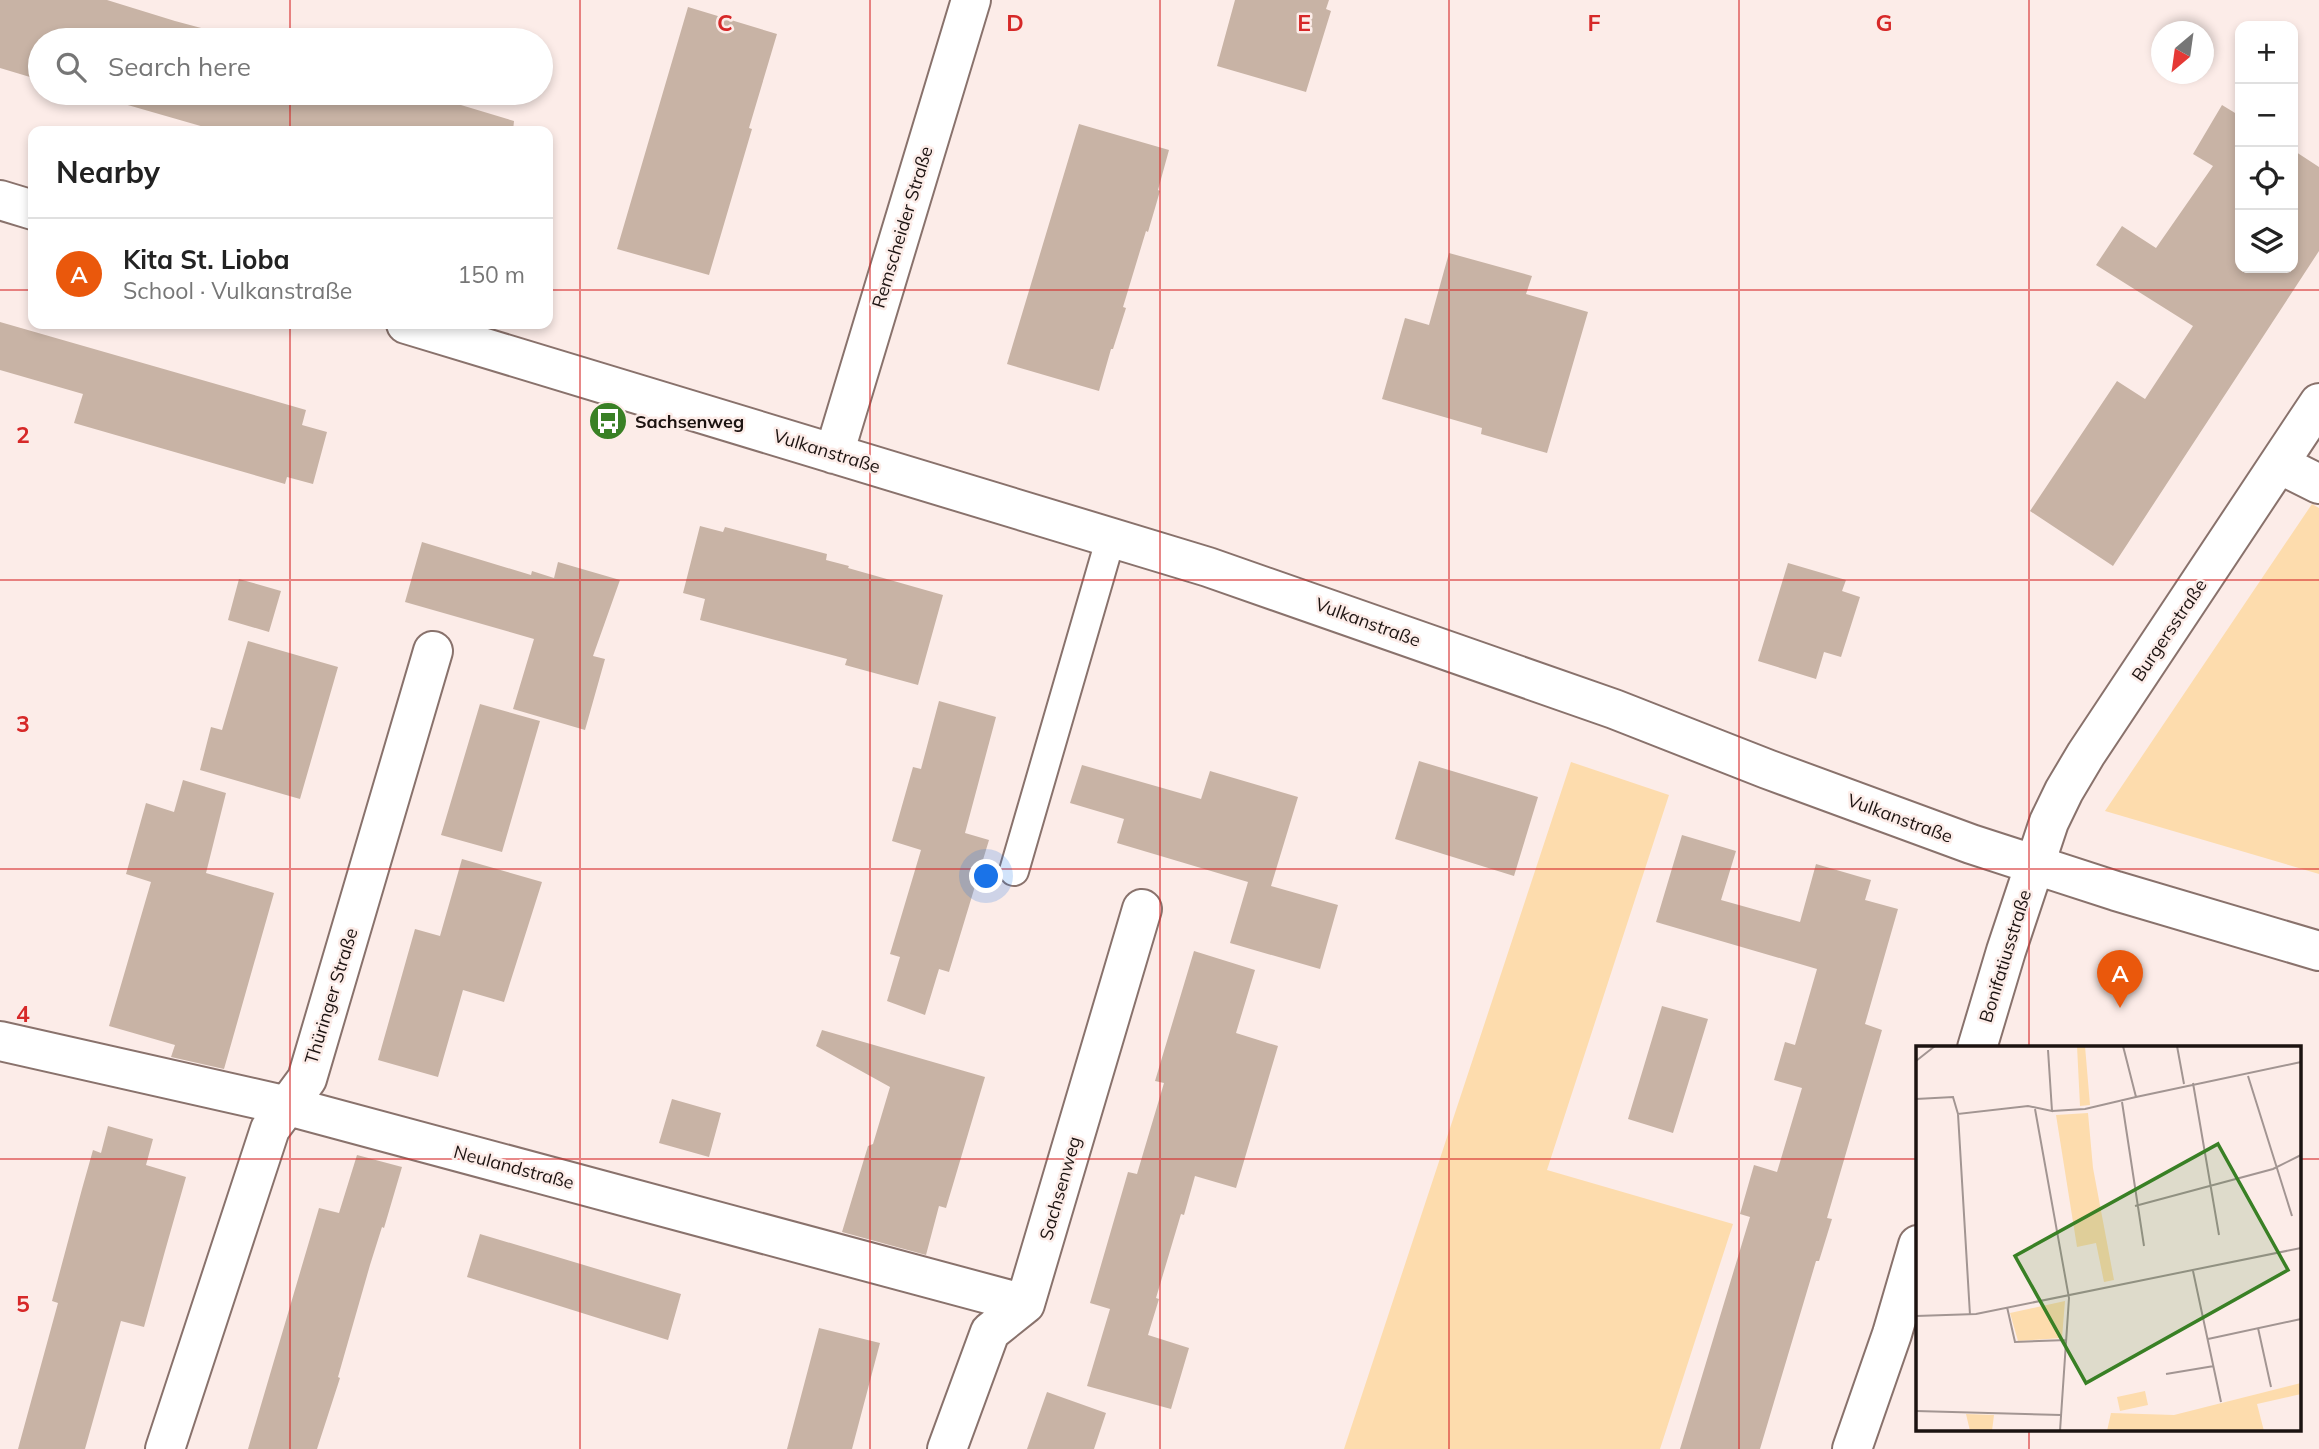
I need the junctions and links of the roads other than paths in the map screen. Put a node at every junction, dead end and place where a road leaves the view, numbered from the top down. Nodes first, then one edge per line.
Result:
1 (971, 0) edge
2 (0, 200) edge
3 (28, 208) edge
4 (422, 329) edge
5 (2319, 403) edge
6 (834, 454) junction
7 (2279, 464) junction
8 (2319, 484) edge
9 (1111, 537) junction
10 (433, 651) dead end
11 (2034, 864) junction
12 (1014, 871) dead end
13 (1142, 909) dead end
14 (2319, 951) edge
15 (0, 1041) edge
16 (1978, 1046) edge
17 (288, 1106) junction
18 (1916, 1252) edge
19 (1025, 1304) junction
20 (165, 1449) edge
21 (947, 1449) edge
22 (1852, 1449) edge

1 - 6 street, Remscheider Straße
2 - 3 street
4 - 6 street, Vulkanstraße
5 - 7 street, Burgersstraße
6 - 9 street, Vulkanstraße
7 - 8 street
7 - 11 street, Burgersstraße
9 - 11 street, Vulkanstraße
9 - 12 lane
10 - 17 street, Thüringer Straße
11 - 14 street, Vulkanstraße
11 - 16 street, Bonifatiusstraße
13 - 19 street, Sachsenweg
15 - 17 street, Neulandstraße
17 - 19 street, Neulandstraße
17 - 20 street, Thüringer Straße
18 - 22 street
19 - 21 street

